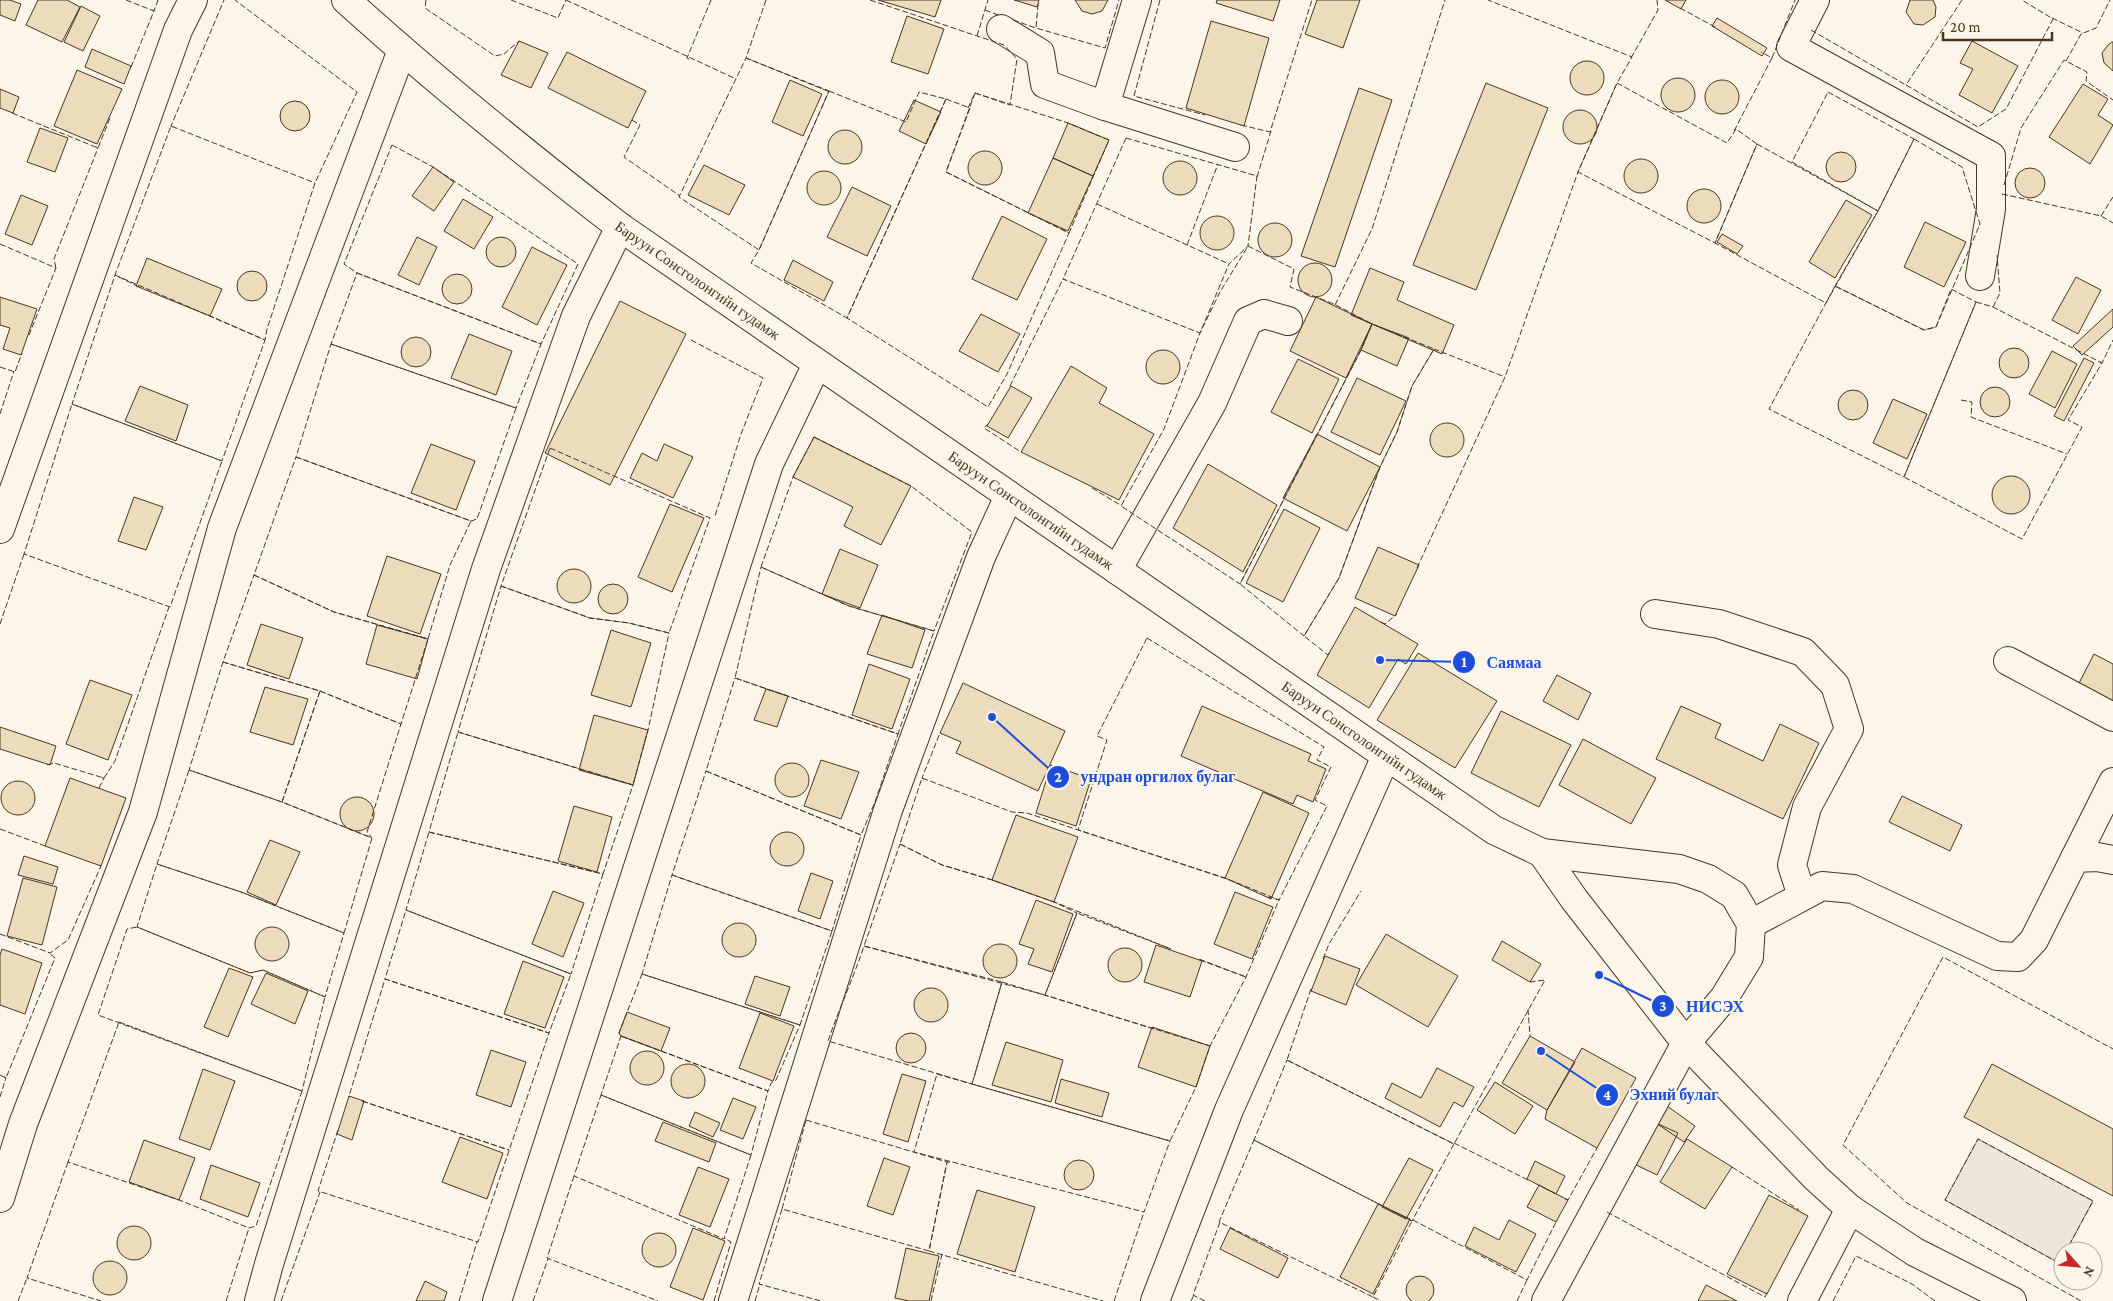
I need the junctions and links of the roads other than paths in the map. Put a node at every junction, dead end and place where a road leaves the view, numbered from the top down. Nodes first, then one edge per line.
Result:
1 (193, 0) edge
2 (346, 0) edge
3 (1137, 0) edge
4 (1814, 0) edge
5 (1001, 29) dead end
6 (402, 50) junction
7 (1105, 106) junction
8 (1235, 148) dead end
9 (620, 227) junction
10 (1980, 276) dead end
11 (1288, 321) dead end
12 (817, 364) junction
13 (1009, 496) junction
14 (0, 529) edge
15 (1117, 570) junction
16 (1656, 614) dead end
17 (2008, 661) dead end
18 (2113, 716) edge
19 (1386, 756) junction
20 (2113, 782) edge
21 (1542, 854) junction
22 (2074, 858) junction
23 (2113, 860) edge
24 (1802, 896) junction
25 (1751, 924) junction
26 (1686, 1043) junction
27 (0, 1198) edge
28 (1850, 1209) junction
29 (259, 1301) edge
30 (498, 1301) edge
31 (733, 1301) edge
32 (1155, 1301) edge
33 (1546, 1301) edge
34 (1802, 1301) edge
35 (2012, 1301) edge

1 - 14 street
2 - 6 street, Баруун Сонсголонгийн гудамж
3 - 7 street
4 - 10 street
5 - 7 street
6 - 9 street, Баруун Сонсголонгийн гудамж
6 - 27 street
7 - 8 street
9 - 12 street, Баруун Сонсголонгийн гудамж
9 - 29 street
11 - 15 street
12 - 13 street, Баруун Сонсголонгийн гудамж
12 - 30 street
13 - 15 street, Баруун Сонсголонгийн гудамж
13 - 31 street
15 - 19 street, Баруун Сонсголонгийн гудамж
16 - 24 street
17 - 18 street
19 - 21 street, Баруун Сонсголонгийн гудамж
19 - 32 street
20 - 22 street
21 - 25 street
21 - 26 street, Баруун Сонсголонгийн гудамж
22 - 23 street
22 - 24 street
24 - 25 street
25 - 26 street
26 - 28 street, Баруун Сонсголонгийн гудамж
26 - 33 street
28 - 34 street
28 - 35 street, Баруун Сонсголонгийн гудамж

